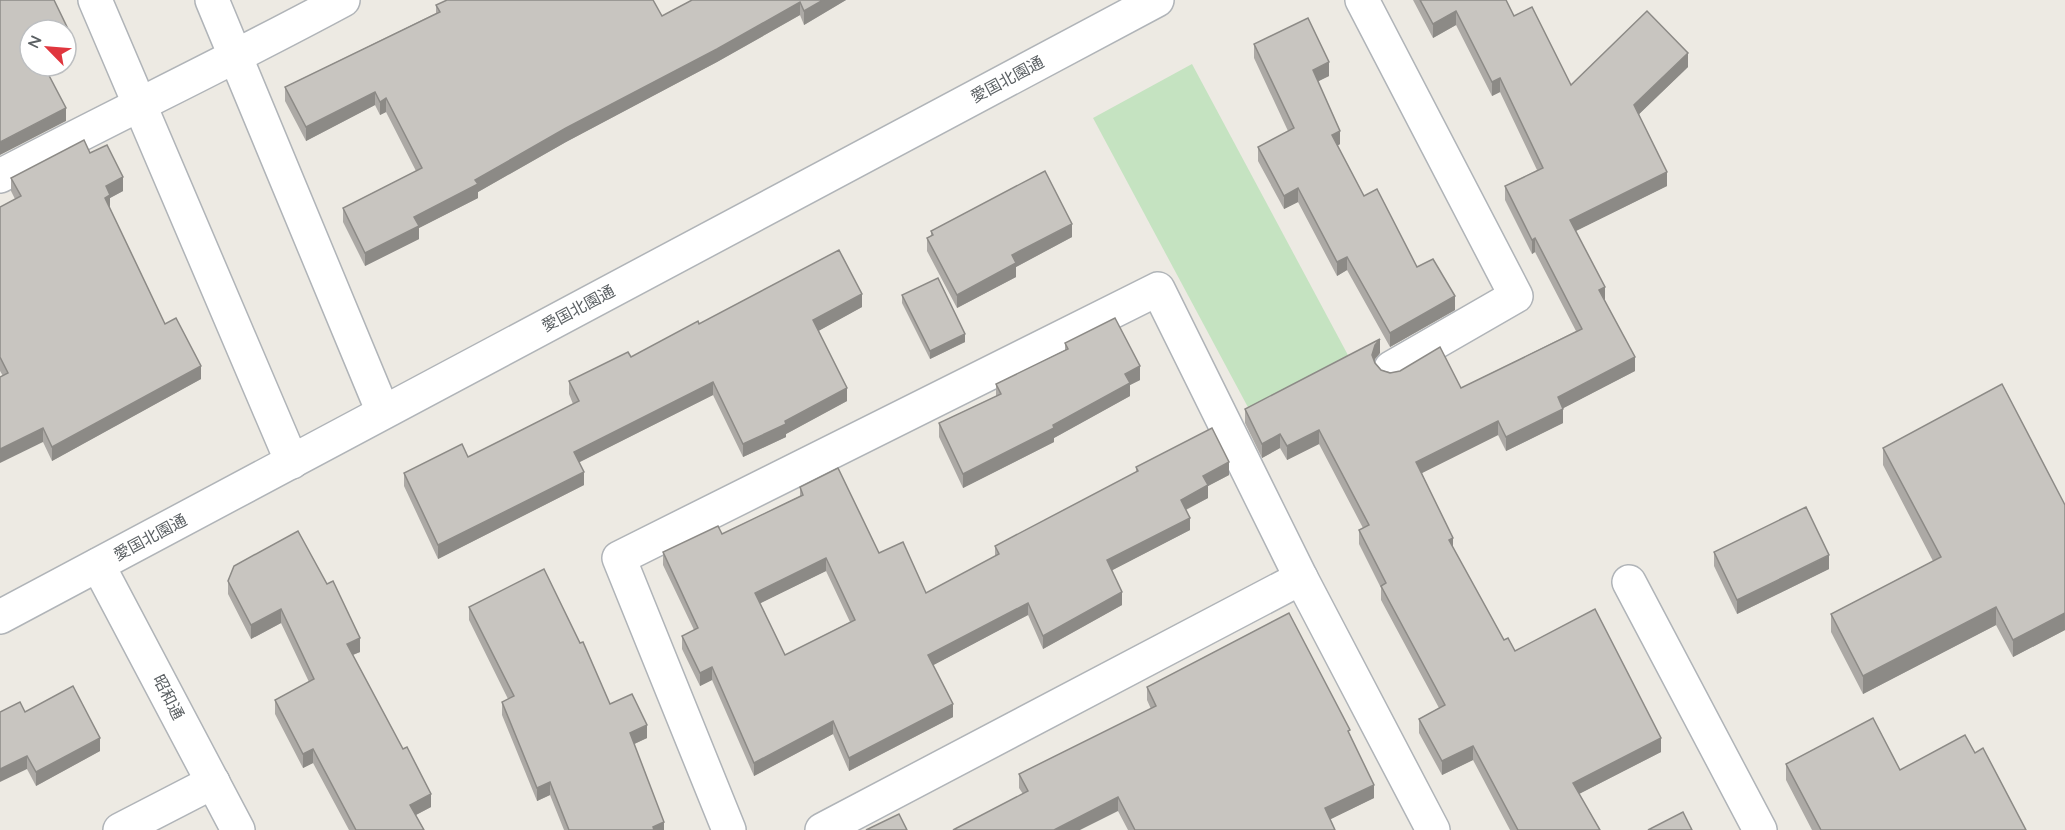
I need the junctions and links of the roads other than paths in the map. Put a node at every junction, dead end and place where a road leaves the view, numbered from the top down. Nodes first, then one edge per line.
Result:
1 (95, 0) edge
2 (212, 0) edge
3 (342, 0) edge
4 (1157, 0) edge
5 (1362, 0) edge
6 (236, 57) junction
7 (138, 103) junction
8 (0, 176) edge
9 (1391, 368) dead end
10 (383, 412) junction
11 (292, 462) junction
12 (98, 565) junction
13 (1301, 578) junction
14 (1629, 582) dead end
15 (0, 617) edge
16 (213, 782) junction
17 (120, 830) edge
18 (238, 830) edge
19 (729, 830) edge
20 (822, 830) edge
21 (1433, 830) edge
22 (1760, 830) edge

1 - 7 street
2 - 6 street
3 - 6 street
4 - 10 street, 愛国北園通
5 - 9 street
6 - 7 street
6 - 10 street
7 - 8 street
7 - 11 street
10 - 11 street, 愛国北園通
11 - 12 street, 愛国北園通
12 - 15 street, 愛国北園通
12 - 16 street, 昭和通
13 - 19 street
13 - 20 street
13 - 21 street
14 - 22 street
16 - 17 street
16 - 18 street, 昭和通

